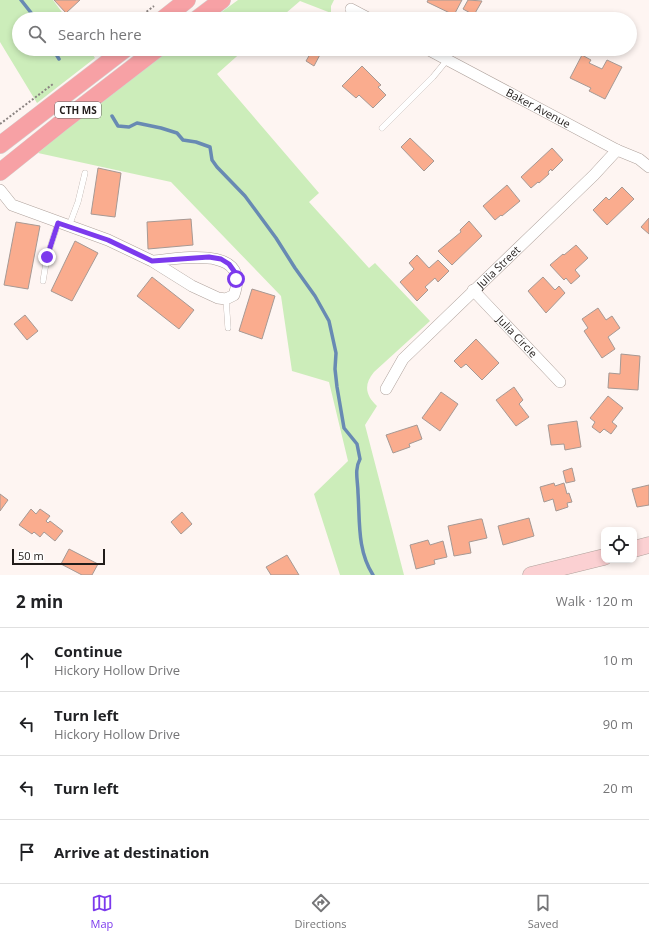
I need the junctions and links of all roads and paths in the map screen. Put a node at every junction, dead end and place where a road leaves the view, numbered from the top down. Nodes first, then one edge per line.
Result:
1 (187, 0) edge
2 (222, 0) edge
3 (351, 9) dead end
4 (159, 12) edge
5 (206, 12) edge
6 (357, 12) edge
7 (114, 56) edge
8 (148, 56) edge
9 (440, 56) edge
10 (447, 60) junction
11 (61, 89) junction
12 (0, 124) edge
13 (382, 128) dead end
14 (0, 144) edge
15 (617, 150) junction
16 (0, 156) edge
17 (649, 167) edge
18 (0, 172) edge
19 (85, 173) dead end
20 (0, 190) edge
21 (58, 223) junction
22 (69, 227) junction
23 (152, 261) junction
24 (44, 281) dead end
25 (473, 290) junction
26 (226, 299) junction
27 (228, 328) dead end
28 (560, 382) dead end
29 (386, 389) dead end
30 (649, 545) edge
31 (637, 548) edge
32 (601, 558) edge
33 (551, 573) edge
34 (531, 575) edge

1 - 4 main road
2 - 5 main road
3 - 6 street
7 - 11 main road, CTH MS
8 - 18 main road, CTH MS
9 - 10 street, Baker Avenue
10 - 13 lane
10 - 15 street, Baker Avenue
11 - 12 path
11 - 14 main road, CTH MS
11 - 16 main road
15 - 17 street, Baker Avenue
15 - 25 street, Julia Street
19 - 22 lane
20 - 21 street
21 - 22 street
21 - 24 lane
22 - 23 street
23 - 26 street
23 - 26 street
25 - 28 street, Julia Circle
25 - 29 street, Julia Street
26 - 27 lane
30 - 31 street
32 - 33 street
33 - 34 street

